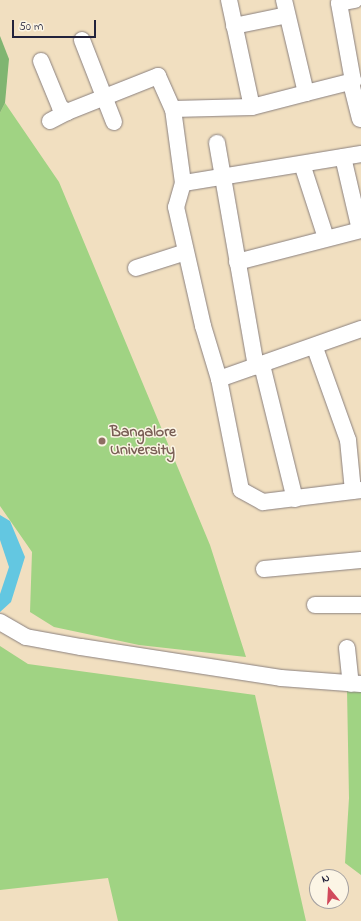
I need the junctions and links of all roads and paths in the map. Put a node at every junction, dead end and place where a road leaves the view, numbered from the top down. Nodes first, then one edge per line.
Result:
1 (229, 0) edge
2 (355, 0) edge
3 (338, 2) edge
4 (285, 7) edge
5 (234, 26) junction
6 (82, 40) dead end
7 (41, 61) dead end
8 (351, 83) junction
9 (306, 93) junction
10 (104, 96) junction
11 (252, 107) junction
12 (173, 109) junction
13 (67, 112) junction
14 (360, 119) edge
15 (50, 121) dead end
16 (114, 122) dead end
17 (217, 143) dead end
18 (361, 154) edge
19 (343, 157) junction
20 (302, 164) junction
21 (223, 179) junction
22 (183, 183) junction
23 (361, 230) edge
24 (326, 238) junction
25 (186, 252) junction
26 (237, 262) junction
27 (136, 268) dead end
28 (361, 329) edge
29 (315, 348) junction
30 (259, 366) junction
31 (219, 380) junction
32 (354, 439) edge
33 (357, 490) edge
34 (296, 499) junction
35 (361, 560) edge
36 (264, 569) dead end
37 (361, 604) edge
38 (315, 605) dead end
39 (0, 622) edge
40 (347, 648) dead end
41 (356, 684) edge

1 - 5 street
2 - 3 street
3 - 8 street
4 - 5 street
4 - 9 street
5 - 11 street
6 - 10 street
7 - 13 street
8 - 9 street
8 - 14 street
9 - 11 street
10 - 12 street
10 - 13 street
10 - 16 street
11 - 12 street
12 - 22 street
13 - 15 street
17 - 21 street
18 - 19 street
19 - 20 street
19 - 23 street
20 - 21 street
20 - 24 street
21 - 22 street
21 - 26 street
22 - 25 street
23 - 24 street
24 - 26 street
25 - 27 street
25 - 31 street
26 - 30 street
28 - 29 street
29 - 30 street
29 - 32 street
30 - 31 street
30 - 34 street
31 - 34 street
32 - 33 street
33 - 34 street
35 - 36 street
37 - 38 street
39 - 41 street
40 - 41 street

